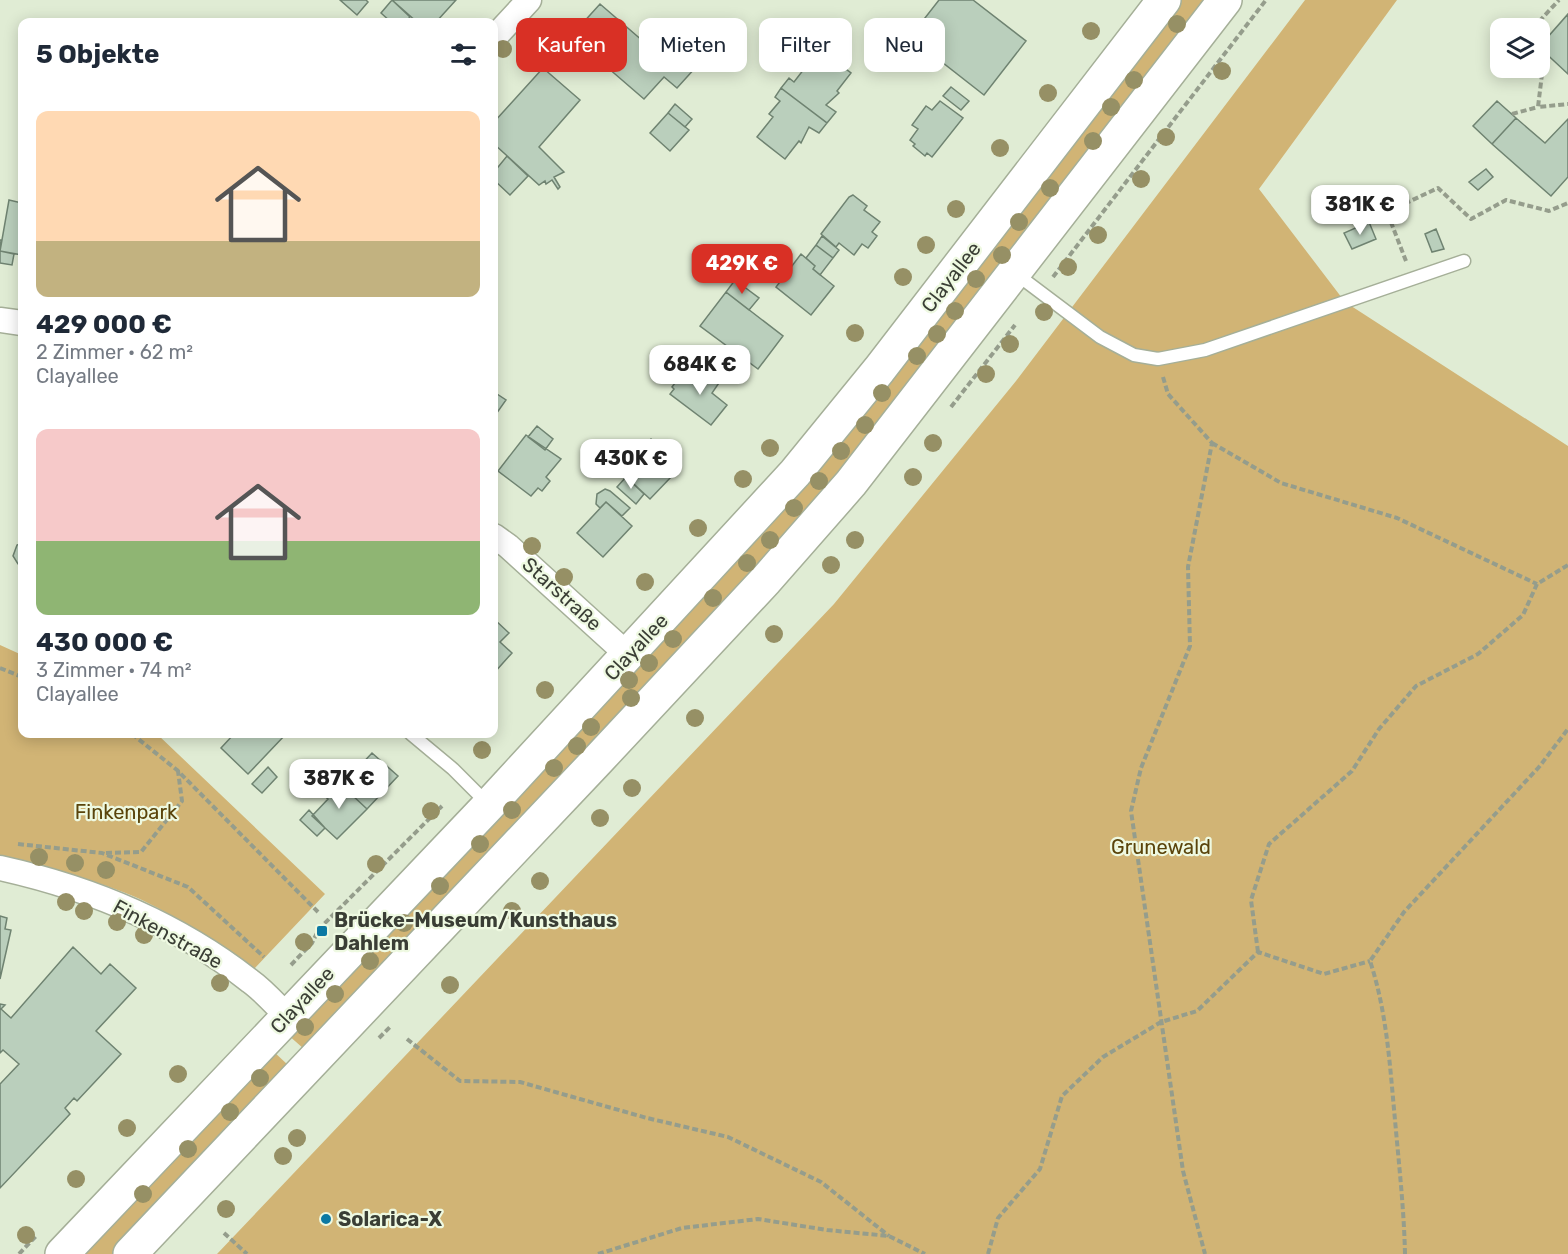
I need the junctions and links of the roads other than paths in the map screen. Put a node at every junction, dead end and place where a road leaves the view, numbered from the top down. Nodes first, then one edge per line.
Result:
1 (529, 0) edge
2 (1164, 0) edge
3 (1225, 0) edge
4 (498, 35) edge
5 (1464, 261) dead end
6 (1015, 273) junction
7 (0, 320) edge
8 (18, 322) edge
9 (498, 539) edge
10 (628, 655) junction
11 (416, 738) edge
12 (489, 805) junction
13 (0, 868) edge
14 (287, 1016) junction
15 (62, 1254) edge
16 (130, 1254) edge

1 - 4 street
2 - 10 main road, Clayallee
3 - 6 main road
5 - 6 lane
6 - 16 main road
7 - 8 street
9 - 10 street, Starstraße
10 - 12 main road, Clayallee
11 - 12 lane
12 - 14 main road, Clayallee
13 - 14 street, Finkenstraße
14 - 15 main road, Clayallee

